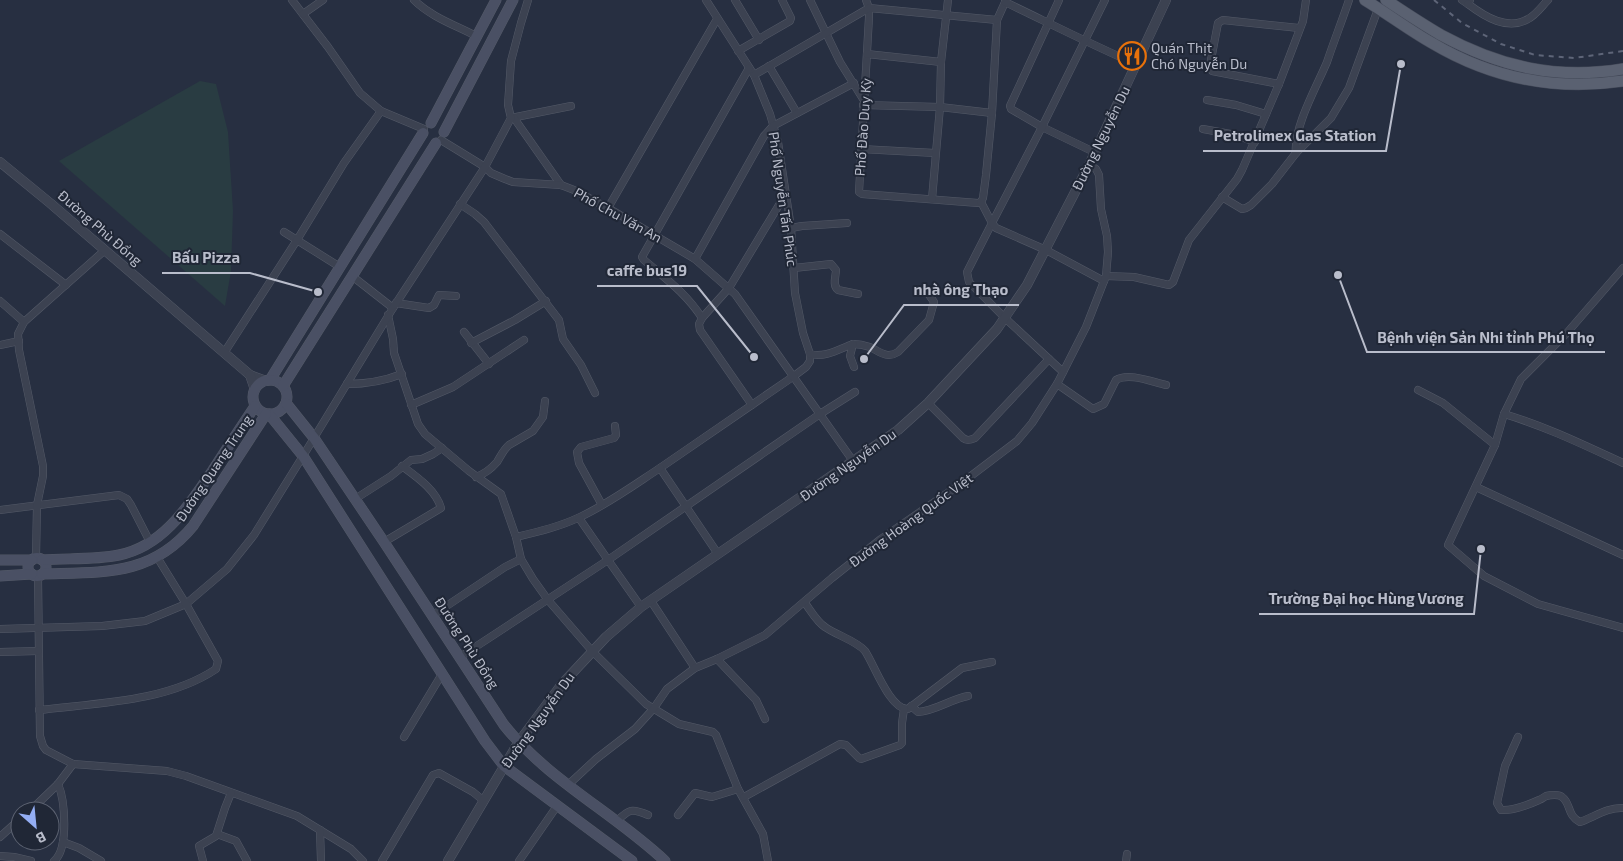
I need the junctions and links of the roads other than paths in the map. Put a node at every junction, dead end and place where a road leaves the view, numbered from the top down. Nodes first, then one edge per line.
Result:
1 (292, 0) edge
2 (323, 0) edge
3 (414, 0) edge
4 (496, 0) edge
5 (513, 0) edge
6 (528, 0) edge
7 (706, 0) edge
8 (735, 0) edge
9 (782, 0) edge
10 (810, 0) edge
11 (866, 0) edge
12 (948, 0) edge
13 (1059, 0) edge
14 (1105, 0) edge
15 (1166, 0) edge
16 (1306, 0) edge
17 (1349, 0) edge
18 (1365, 0) edge
19 (1548, 0) edge
20 (1467, 1) edge
21 (1003, 3) edge
22 (1382, 4) edge
23 (869, 8) junction
24 (303, 14) junction
25 (947, 16) junction
26 (717, 19) junction
27 (997, 20) junction
28 (1048, 22) junction
29 (1300, 28) junction
30 (826, 32) junction
31 (476, 36) junction
32 (758, 40) junction
33 (1085, 42) junction
34 (738, 51) junction
35 (867, 54) junction
36 (941, 62) junction
37 (1136, 64) junction
38 (769, 66) junction
39 (749, 68) junction
40 (1623, 69) edge
41 (754, 75) junction
42 (1623, 80) edge
43 (854, 83) junction
44 (1279, 84) junction
45 (1207, 100) dead end
46 (864, 103) junction
47 (571, 106) dead end
48 (940, 107) junction
49 (380, 111) junction
50 (992, 112) junction
51 (797, 113) junction
52 (1266, 114) junction
53 (512, 118) junction
54 (773, 126) junction
55 (1042, 127) junction
56 (426, 129) junction
57 (1203, 129) dead end
58 (441, 138) junction
59 (1255, 142) junction
60 (861, 149) junction
61 (1094, 152) junction
62 (935, 153) junction
63 (1296, 153) junction
64 (0, 162) edge
65 (1089, 165) junction
66 (485, 166) junction
67 (561, 185) junction
68 (786, 194) junction
69 (1222, 197) junction
70 (932, 199) junction
71 (981, 202) junction
72 (460, 204) junction
73 (608, 208) junction
74 (847, 223) dead end
75 (992, 223) junction
76 (790, 228) junction
77 (284, 232) dead end
78 (0, 234) edge
79 (656, 236) junction
80 (297, 240) junction
81 (105, 250) junction
82 (1046, 250) junction
83 (695, 259) junction
84 (340, 267) junction
85 (794, 268) junction
86 (1623, 268) edge
87 (352, 276) junction
88 (1105, 278) junction
89 (66, 285) junction
90 (729, 288) junction
91 (927, 292) dead end
92 (858, 294) dead end
93 (456, 296) dead end
94 (0, 301) edge
95 (546, 301) junction
96 (395, 305) junction
97 (388, 316) junction
98 (702, 318) junction
99 (1005, 318) junction
100 (24, 322) junction
101 (464, 332) dead end
102 (524, 340) dead end
103 (19, 341) junction
104 (471, 343) junction
105 (853, 344) junction
106 (0, 345) edge
107 (224, 353) junction
108 (810, 354) junction
109 (1049, 360) junction
110 (488, 364) junction
111 (854, 367) dead end
112 (1063, 372) junction
113 (402, 374) junction
114 (250, 375) junction
115 (794, 376) junction
116 (268, 381) junction
117 (347, 384) junction
118 (1057, 384) junction
119 (1166, 385) dead end
120 (283, 386) junction
121 (255, 390) junction
122 (1418, 390) dead end
123 (855, 392) dead end
124 (595, 394) dead end
125 (545, 401) dead end
126 (286, 403) junction
127 (928, 403) junction
128 (412, 405) junction
129 (752, 405) junction
130 (255, 406) junction
131 (268, 414) junction
132 (820, 414) junction
133 (1504, 414) junction
134 (615, 426) dead end
135 (314, 438) junction
136 (1496, 445) junction
137 (442, 448) junction
138 (303, 456) junction
139 (853, 461) junction
140 (1623, 463) edge
141 (402, 466) junction
142 (660, 468) junction
143 (476, 477) junction
144 (1476, 487) junction
145 (355, 499) junction
146 (38, 505) junction
147 (602, 505) junction
148 (686, 506) junction
149 (0, 510) edge
150 (579, 518) junction
151 (516, 537) junction
152 (150, 542) junction
153 (384, 542) junction
154 (718, 554) junction
155 (1623, 555) edge
156 (157, 557) junction
157 (37, 559) junction
158 (521, 559) junction
159 (0, 560) edge
160 (608, 560) junction
161 (38, 575) junction
162 (0, 576) edge
163 (548, 600) junction
164 (651, 601) junction
165 (805, 603) junction
166 (186, 604) junction
167 (642, 607) junction
168 (433, 616) junction
169 (39, 627) junction
170 (1623, 628) edge
171 (0, 629) edge
172 (38, 651) junction
173 (592, 651) junction
174 (0, 652) edge
175 (460, 657) junction
176 (717, 659) junction
177 (992, 662) dead end
178 (695, 668) junction
179 (442, 674) junction
180 (968, 696) dead end
181 (654, 708) junction
182 (908, 708) junction
183 (39, 710) junction
184 (766, 719) dead end
185 (404, 737) dead end
186 (1518, 737) dead end
187 (518, 743) junction
188 (73, 764) junction
189 (504, 766) junction
190 (58, 784) junction
191 (568, 785) junction
192 (738, 789) junction
193 (231, 793) junction
194 (744, 797) junction
195 (40, 801) edge
196 (484, 801) junction
197 (558, 806) junction
198 (1623, 808) edge
199 (678, 814) dead end
200 (648, 815) dead end
201 (617, 821) junction
202 (10, 828) edge
203 (320, 830) junction
204 (217, 834) junction
205 (0, 837) edge
206 (63, 842) junction
207 (0, 856) edge
208 (522, 860) edge
209 (31, 861) edge
210 (54, 861) edge
211 (101, 861) edge
212 (203, 861) edge
213 (247, 861) edge
214 (321, 861) edge
215 (364, 861) edge
216 (382, 861) edge
217 (448, 861) edge
218 (632, 861) edge
219 (664, 861) edge
220 (768, 861) edge

1 - 24 street
2 - 24 street
3 - 31 street
4 - 31 main road
5 - 58 main road
6 - 53 street
7 - 26 street, Phố Nguyễn Tấn Phúc
8 - 32 street
9 - 32 street
10 - 30 street
11 - 23 street, Phố Đào Duy Kỳ
12 - 25 street
13 - 28 street
14 - 33 street
15 - 37 street, Đường Nguyễn Du
16 - 29 street
17 - 63 street
18 - 22 main road
19 - 20 street
21 - 27 street
21 - 28 street
22 - 40 main road
22 - 42 main road
22 - 63 street
23 - 25 street
23 - 30 street
23 - 35 street, Phố Đào Duy Kỳ
24 - 49 street
25 - 27 street
25 - 36 street
26 - 34 street, Phố Nguyễn Tấn Phúc
26 - 73 street
27 - 50 street
28 - 33 street
28 - 55 street
29 - 44 street
29 - 44 street
30 - 38 street
30 - 43 street
31 - 56 main road
32 - 34 street
33 - 37 street
33 - 55 street
34 - 39 street, Phố Nguyễn Tấn Phúc
35 - 36 street
35 - 46 street, Phố Đào Duy Kỳ
36 - 48 street
37 - 61 street, Đường Nguyễn Du
38 - 41 street
38 - 51 street
39 - 41 street, Phố Nguyễn Tấn Phúc
39 - 79 street
41 - 54 street, Phố Nguyễn Tấn Phúc
43 - 46 street
43 - 51 street
44 - 52 street
45 - 52 street
46 - 48 street
46 - 60 street, Phố Đào Duy Kỳ
47 - 53 street
48 - 50 street
48 - 62 street
49 - 56 street
49 - 80 street
50 - 71 street
51 - 54 street
52 - 59 street
53 - 66 street
53 - 67 street
54 - 68 street, Phố Nguyễn Tấn Phúc
54 - 83 street
55 - 61 street
55 - 75 street
56 - 58 main road
56 - 58 main road
56 - 84 main road
57 - 59 street
58 - 66 street, Phố Chu Văn An
58 - 87 main road
59 - 69 street
60 - 62 street
60 - 70 street, Phố Đào Duy Kỳ
61 - 65 street, Đường Nguyễn Du
62 - 70 street
63 - 69 street
64 - 81 street, Đường Phù Đổng
65 - 82 street, Đường Nguyễn Du
65 - 88 street, Đường Hoàng Quốc Việt
66 - 67 street, Phố Chu Văn An
66 - 72 street
67 - 73 street, Phố Chu Văn An
68 - 76 street, Phố Nguyễn Tấn Phúc
68 - 90 street
69 - 88 street
70 - 71 street, Phố Đào Duy Kỳ
71 - 75 street
72 - 95 street
72 - 96 street
73 - 79 street, Phố Chu Văn An
74 - 76 street
75 - 82 street
75 - 99 street
76 - 85 street, Phố Nguyễn Tấn Phúc
77 - 80 street
78 - 89 street
79 - 83 street, Phố Chu Văn An
79 - 98 street
80 - 84 street
80 - 107 street
81 - 89 street
81 - 107 street, Đường Phù Đổng
82 - 88 street
82 - 99 street, Đường Nguyễn Du
83 - 90 street, Phố Chu Văn An
84 - 116 main road
85 - 92 street
85 - 108 street, Phố Nguyễn Tấn Phúc
86 - 133 street
87 - 96 street
87 - 120 main road
88 - 112 street, Đường Hoàng Quốc Việt
89 - 100 street
90 - 98 street
90 - 115 street, Phố Chu Văn An
91 - 105 street
93 - 96 street
94 - 100 street
95 - 104 street
95 - 124 street
96 - 97 street
97 - 113 street
97 - 117 street
98 - 129 street
99 - 109 street
99 - 127 street, Đường Nguyễn Du
100 - 103 street
101 - 104 street
102 - 110 street
103 - 106 street
103 - 146 street
104 - 110 street
105 - 108 street
105 - 111 street
107 - 114 street, Đường Phù Đổng
108 - 115 street
109 - 112 street
109 - 127 street
110 - 128 street
112 - 118 street, Đường Hoàng Quốc Việt
113 - 117 street
113 - 128 street
114 - 116 street, Đường Phù Đổng
114 - 121 street
115 - 129 street
115 - 132 street, Phố Chu Văn An
116 - 120 main road
116 - 121 main road
117 - 135 street
118 - 119 street
118 - 165 street, Đường Hoàng Quốc Việt
120 - 126 main road
121 - 130 main road
122 - 136 street
123 - 132 street
125 - 143 street
126 - 131 main road
126 - 135 main road, Đường Phù Đổng
127 - 139 street, Đường Nguyễn Du
128 - 137 street
129 - 142 street
130 - 131 main road
130 - 152 main road, Đường Quang Trung
131 - 138 main road
131 - 156 main road, Đường Quang Trung
132 - 139 street, Phố Chu Văn An
132 - 148 street
133 - 136 street
133 - 140 street
134 - 147 street
135 - 138 street
135 - 145 main road, Đường Phù Đổng
136 - 144 street
137 - 141 street
137 - 143 street
138 - 166 street
138 - 179 main road
139 - 154 street, Đường Nguyễn Du
141 - 145 street
141 - 153 street
142 - 147 street
142 - 148 street
143 - 151 street
144 - 155 street
144 - 170 street
145 - 153 main road, Đường Phù Đổng
146 - 149 street
146 - 152 street
146 - 157 street
147 - 150 street
148 - 154 street
148 - 160 street
150 - 151 street
150 - 160 street
151 - 158 street
152 - 157 main road, Đường Quang Trung
153 - 168 main road, Đường Phù Đổng
154 - 164 street, Đường Nguyễn Du
156 - 161 main road, Đường Quang Trung
156 - 166 street
157 - 159 main road, Đường Quang Trung
157 - 161 main road
157 - 161 main road
158 - 163 street
158 - 168 street
160 - 163 street
160 - 167 street
161 - 162 main road, Đường Quang Trung
161 - 169 street
163 - 173 street
163 - 175 street
164 - 167 street, Đường Nguyễn Du
164 - 178 street
165 - 176 street, Đường Hoàng Quốc Việt
165 - 182 street
166 - 169 street
166 - 183 street
167 - 173 street, Đường Nguyễn Du
168 - 175 main road, Đường Phù Đổng
169 - 171 street
169 - 172 street
172 - 174 street
172 - 183 street
173 - 181 street
173 - 187 street, Đường Nguyễn Du
175 - 187 main road, Đường Phù Đổng
176 - 178 street, Đường Hoàng Quốc Việt
176 - 184 street
177 - 182 street
178 - 181 street, Đường Hoàng Quốc Việt
179 - 185 street
179 - 189 main road
180 - 182 street
181 - 191 street, Đường Hoàng Quốc Việt
181 - 192 street
182 - 194 street
183 - 188 street
186 - 198 street
187 - 189 street, Đường Nguyễn Du
187 - 191 main road, Đường Phù Đổng
188 - 190 street
188 - 193 street
189 - 196 street, Đường Nguyễn Du
189 - 197 main road
190 - 195 street
190 - 206 street
191 - 201 main road, Đường Phù Đổng
192 - 194 street
192 - 199 street
193 - 203 street
193 - 204 street
194 - 220 street
196 - 216 street
196 - 217 street, Đường Nguyễn Du
197 - 208 street
197 - 218 main road
200 - 201 street
201 - 219 main road, Đường Phù Đổng
202 - 205 street
203 - 214 street
203 - 215 street
204 - 212 street
204 - 213 street
206 - 210 street
206 - 211 street
207 - 209 street

